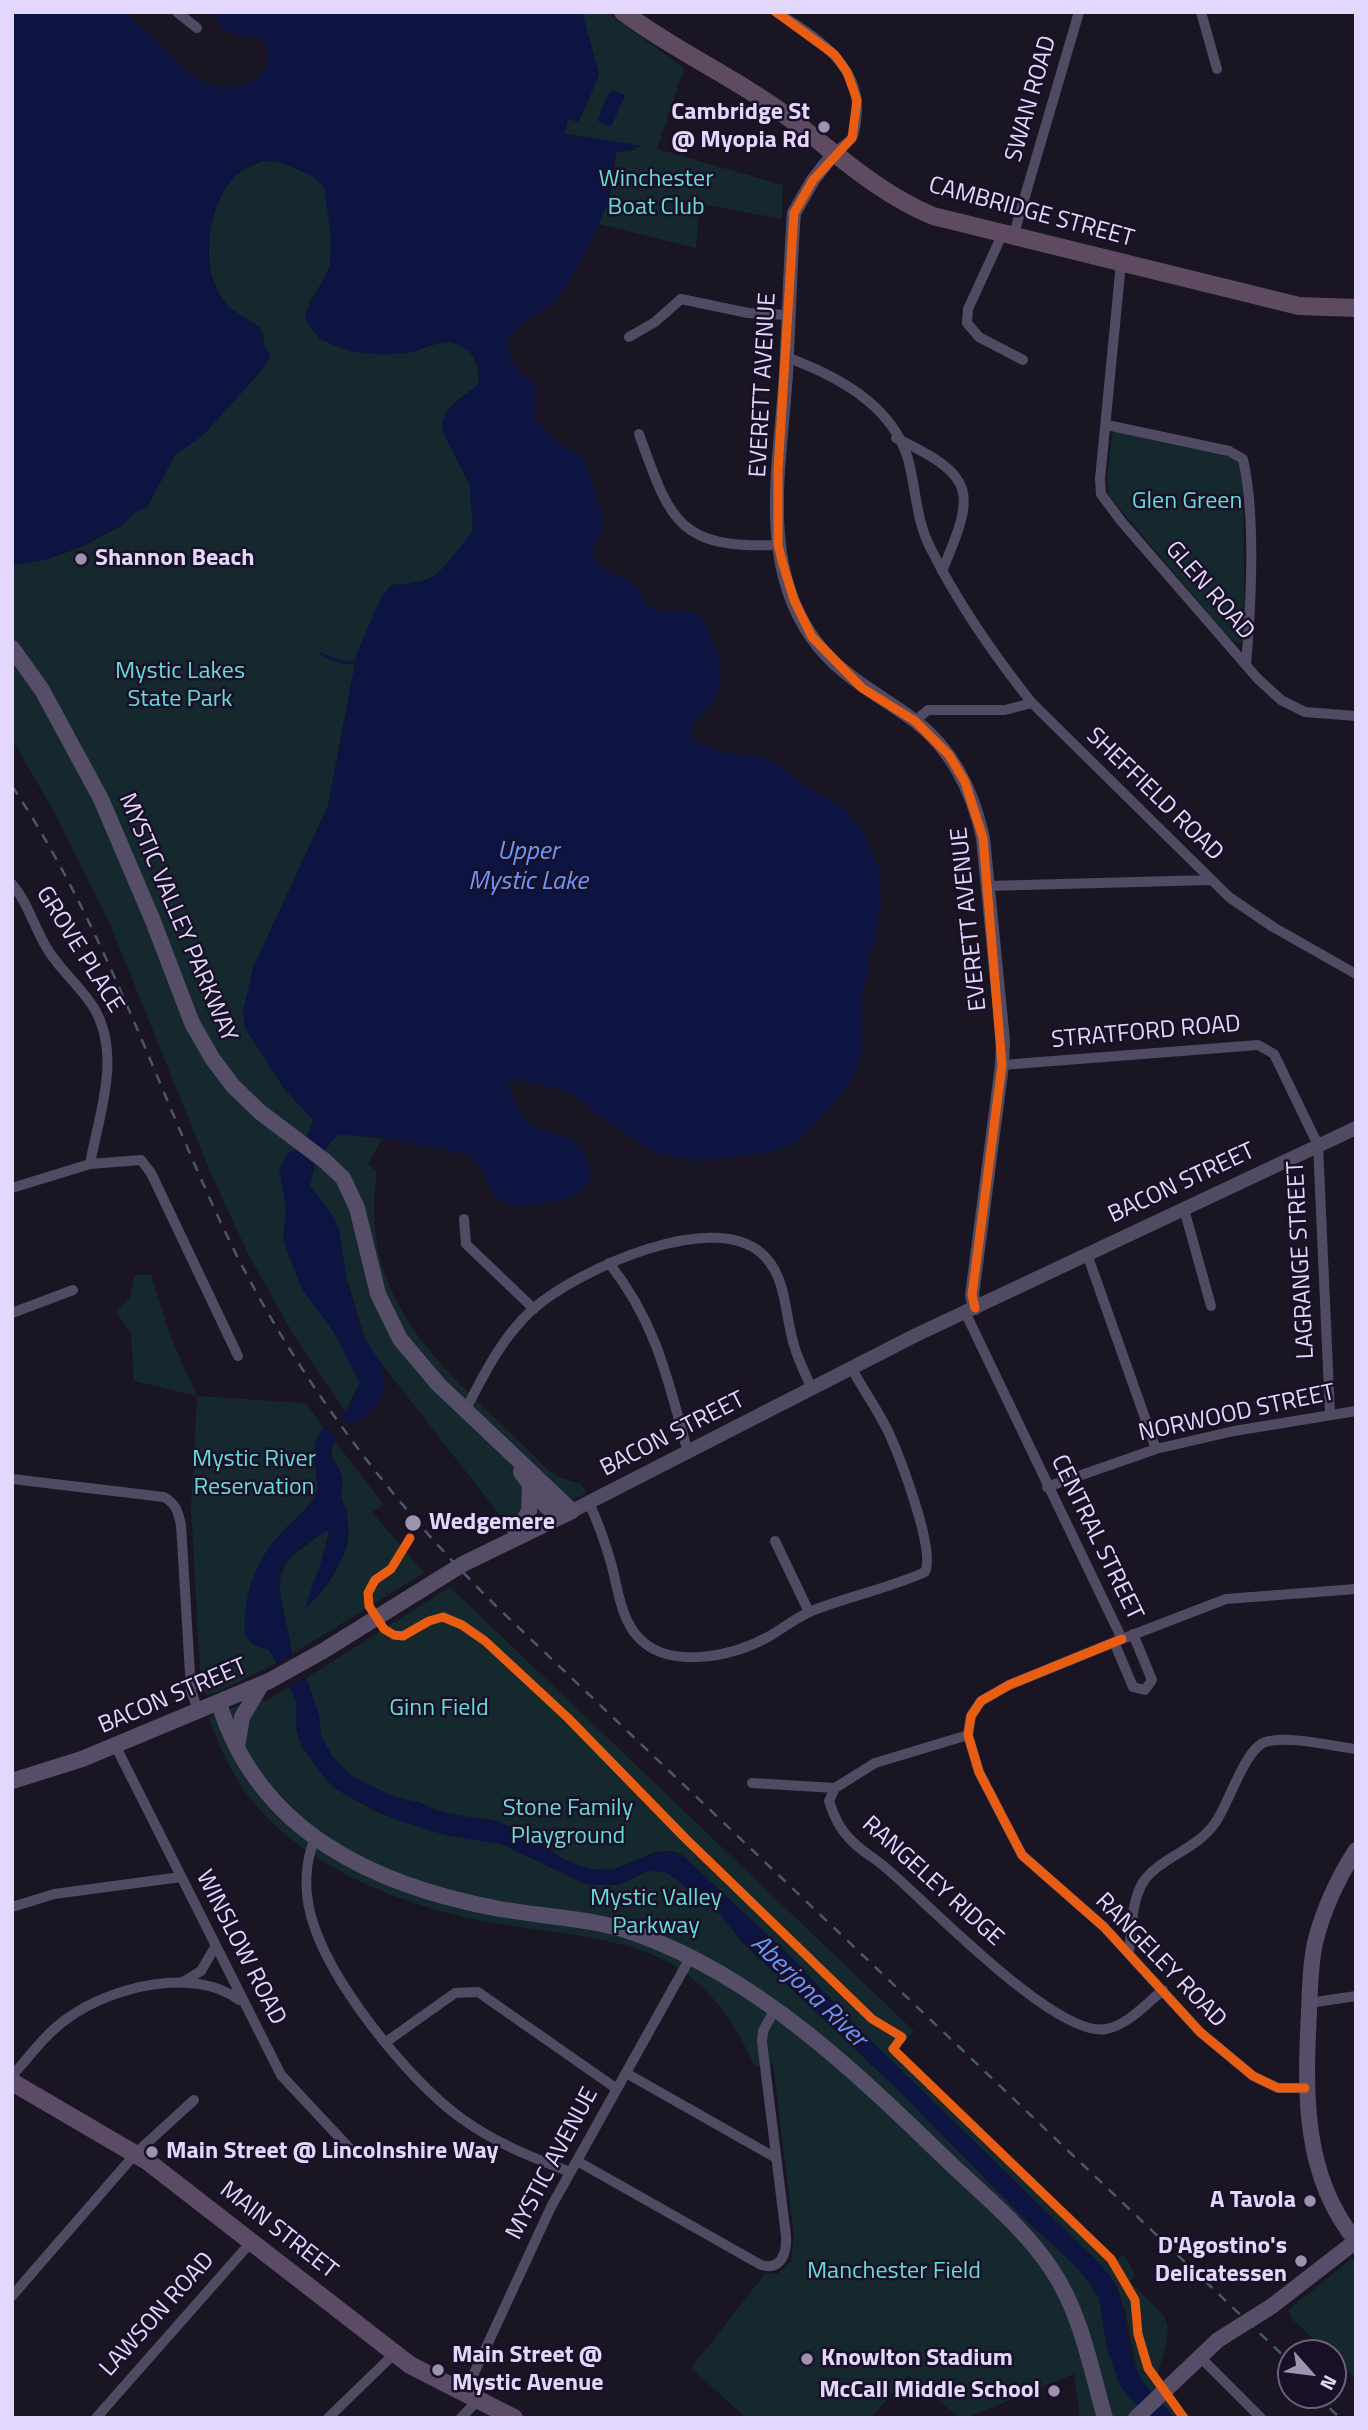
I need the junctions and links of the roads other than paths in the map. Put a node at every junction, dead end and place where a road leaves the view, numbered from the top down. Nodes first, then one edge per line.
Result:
1 (177, 12) edge
2 (623, 12) edge
3 (776, 12) edge
4 (1079, 12) edge
5 (1201, 12) edge
6 (197, 28) dead end
7 (1217, 69) dead end
8 (835, 152) junction
9 (1007, 236) junction
10 (1121, 264) junction
11 (1356, 309) edge
12 (788, 315) junction
13 (629, 337) dead end
14 (786, 357) junction
15 (1023, 360) dead end
16 (1107, 425) junction
17 (639, 434) dead end
18 (896, 438) junction
19 (778, 545) junction
20 (942, 570) junction
21 (12, 648) edge
22 (1246, 664) junction
23 (1032, 704) junction
24 (1356, 716) edge
25 (915, 721) junction
26 (1211, 880) junction
27 (12, 884) edge
28 (987, 886) junction
29 (1356, 974) edge
30 (1002, 1065) junction
31 (1356, 1128) edge
32 (1318, 1145) junction
33 (90, 1164) junction
34 (12, 1188) edge
35 (1184, 1209) junction
36 (464, 1219) dead end
37 (1087, 1254) junction
38 (609, 1262) junction
39 (73, 1290) dead end
40 (1212, 1306) dead end
41 (534, 1309) junction
42 (970, 1310) junction
43 (12, 1313) edge
44 (238, 1356) dead end
45 (852, 1369) junction
46 (812, 1389) junction
47 (466, 1411) junction
48 (1356, 1411) edge
49 (1330, 1414) junction
50 (1156, 1448) junction
51 (508, 1452) junction
52 (688, 1453) junction
53 (12, 1479) edge
54 (529, 1483) junction
55 (1047, 1487) junction
56 (589, 1503) junction
57 (565, 1514) junction
58 (512, 1538) junction
59 (775, 1541) dead end
60 (1356, 1589) edge
61 (809, 1612) junction
62 (1133, 1634) junction
63 (1118, 1640) junction
64 (269, 1681) junction
65 (219, 1703) junction
66 (198, 1711) junction
67 (968, 1735) junction
68 (115, 1745) junction
69 (1356, 1749) edge
70 (237, 1753) junction
71 (12, 1781) edge
72 (752, 1783) dead end
73 (835, 1788) junction
74 (315, 1838) junction
75 (1356, 1850) edge
76 (181, 1877) junction
77 (12, 1907) edge
78 (215, 1947) junction
79 (1129, 1952) junction
80 (690, 1958) junction
81 (183, 1982) junction
82 (1163, 1990) junction
83 (1356, 1996) edge
84 (1309, 2003) junction
85 (244, 2004) junction
86 (775, 2011) junction
87 (386, 2042) junction
88 (625, 2073) junction
89 (12, 2076) edge
90 (12, 2082) edge
91 (617, 2088) junction
92 (1305, 2088) junction
93 (194, 2101) dead end
94 (353, 2152) dead end
95 (136, 2153) junction
96 (776, 2158) junction
97 (576, 2161) junction
98 (570, 2172) junction
99 (252, 2241) junction
100 (1356, 2241) edge
101 (12, 2296) edge
102 (394, 2354) junction
103 (1199, 2356) junction
104 (471, 2398) junction
105 (1139, 2415) edge
106 (96, 2418) edge
107 (328, 2418) edge
108 (461, 2418) edge
109 (514, 2418) edge
110 (1105, 2418) edge
111 (1261, 2418) edge

1 - 6 street
2 - 8 highway, CAMBRIDGE STREET
3 - 8 street
4 - 9 street, SWAN ROAD
5 - 7 street
8 - 9 highway, CAMBRIDGE STREET
8 - 12 street, EVERETT AVENUE
9 - 10 highway, CAMBRIDGE STREET
9 - 15 street, SWAN ROAD
10 - 11 highway, CAMBRIDGE STREET
10 - 16 street, GLEN ROAD
12 - 13 street
12 - 14 street, EVERETT AVENUE
14 - 18 street, SHEFFIELD ROAD
14 - 19 street, EVERETT AVENUE
16 - 22 street, GLEN ROAD
16 - 22 street
17 - 19 street
18 - 20 street, SHEFFIELD ROAD
18 - 20 street
19 - 25 street, EVERETT AVENUE
20 - 23 street, SHEFFIELD ROAD
21 - 47 main road, MYSTIC VALLEY PARKWAY
22 - 24 street, GLEN ROAD
23 - 25 street
23 - 26 street, SHEFFIELD ROAD
25 - 28 street, EVERETT AVENUE
26 - 28 street
26 - 29 street, SHEFFIELD ROAD
27 - 33 street, GROVE PLACE
28 - 30 street, EVERETT AVENUE
30 - 32 street, STRATFORD ROAD
30 - 42 street, EVERETT AVENUE
31 - 32 street, BACON STREET
32 - 35 street, BACON STREET
32 - 49 street, LAGRANGE STREET
33 - 34 street
33 - 44 street
35 - 37 street, BACON STREET
35 - 40 street
36 - 41 street
37 - 42 street, BACON STREET
37 - 50 street
38 - 41 street
38 - 46 street
38 - 52 street
39 - 43 street
41 - 47 street
42 - 45 street, BACON STREET
42 - 55 street, CENTRAL STREET
45 - 46 street, BACON STREET
45 - 61 street
46 - 52 street, BACON STREET
47 - 51 main road, MYSTIC VALLEY PARKWAY
48 - 49 street, NORWOOD STREET
49 - 50 street, NORWOOD STREET
50 - 55 street, NORWOOD STREET
51 - 54 main road, MYSTIC VALLEY PARKWAY
51 - 57 main road, MYSTIC VALLEY PARKWAY
52 - 56 street, BACON STREET
53 - 66 street
54 - 57 main road, MYSTIC VALLEY PARKWAY
54 - 58 main road
55 - 63 street, CENTRAL STREET
56 - 57 street, BACON STREET
56 - 61 street
57 - 58 main road, BACON STREET
58 - 64 main road, BACON STREET
59 - 61 street
60 - 62 street, CENTRAL STREET
62 - 63 street, CENTRAL STREET
62 - 63 street
63 - 67 street
64 - 65 main road, BACON STREET
64 - 70 main road
65 - 66 main road, BACON STREET
65 - 70 main road
66 - 68 main road, BACON STREET
67 - 73 street
67 - 79 street, RANGELEY ROAD
68 - 71 main road, BACON STREET
68 - 76 street, WINSLOW ROAD
69 - 79 street
70 - 74 main road
72 - 73 street
73 - 82 street, RANGELEY RIDGE
74 - 80 main road
74 - 87 street
75 - 84 main road
76 - 77 street
76 - 78 street, WINSLOW ROAD
78 - 81 street
78 - 85 street, WINSLOW ROAD
79 - 82 street, RANGELEY ROAD
80 - 86 main road
80 - 88 street, MYSTIC AVENUE
81 - 85 street
81 - 89 street
82 - 92 street, RANGELEY ROAD
83 - 84 street
84 - 92 main road
85 - 94 street, WINSLOW ROAD
86 - 96 street
86 - 110 main road
87 - 91 street
87 - 98 street
88 - 91 street, MYSTIC AVENUE
88 - 96 street
90 - 95 main road, MAIN STREET
91 - 97 street, MYSTIC AVENUE
92 - 100 main road
93 - 95 street
95 - 99 main road, MAIN STREET
95 - 101 street
96 - 97 street
97 - 98 street, MYSTIC AVENUE
98 - 104 street, MYSTIC AVENUE
99 - 102 main road, MAIN STREET
99 - 106 street, LAWSON ROAD
100 - 103 main road
102 - 104 main road, MAIN STREET
102 - 107 street
103 - 105 main road
103 - 111 street
104 - 108 street, MYSTIC AVENUE
104 - 109 main road, MAIN STREET

